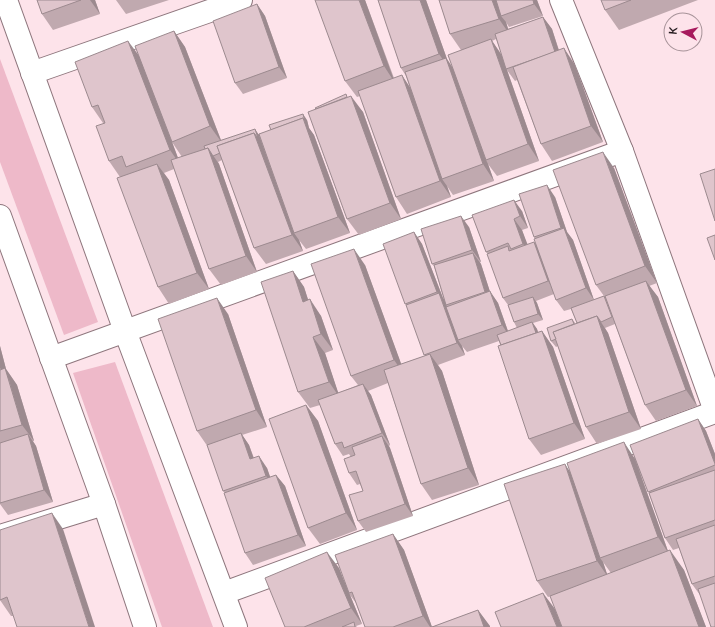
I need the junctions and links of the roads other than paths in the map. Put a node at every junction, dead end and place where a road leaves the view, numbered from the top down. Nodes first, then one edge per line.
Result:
1 (6, 0) edge
2 (240, 0) edge
3 (561, 0) edge
4 (32, 73) junction
5 (622, 151) junction
6 (0, 216) edge
7 (125, 331) junction
8 (51, 358) junction
9 (715, 412) edge
10 (104, 504) junction
11 (0, 536) edge
12 (224, 593) junction
13 (145, 627) edge
14 (236, 627) edge

1 - 4 street
2 - 4 street
3 - 5 street
4 - 7 street
5 - 7 street
5 - 9 street
6 - 8 street
7 - 8 street
7 - 12 street
8 - 10 street
9 - 12 street
10 - 11 street
10 - 13 street
12 - 14 street

